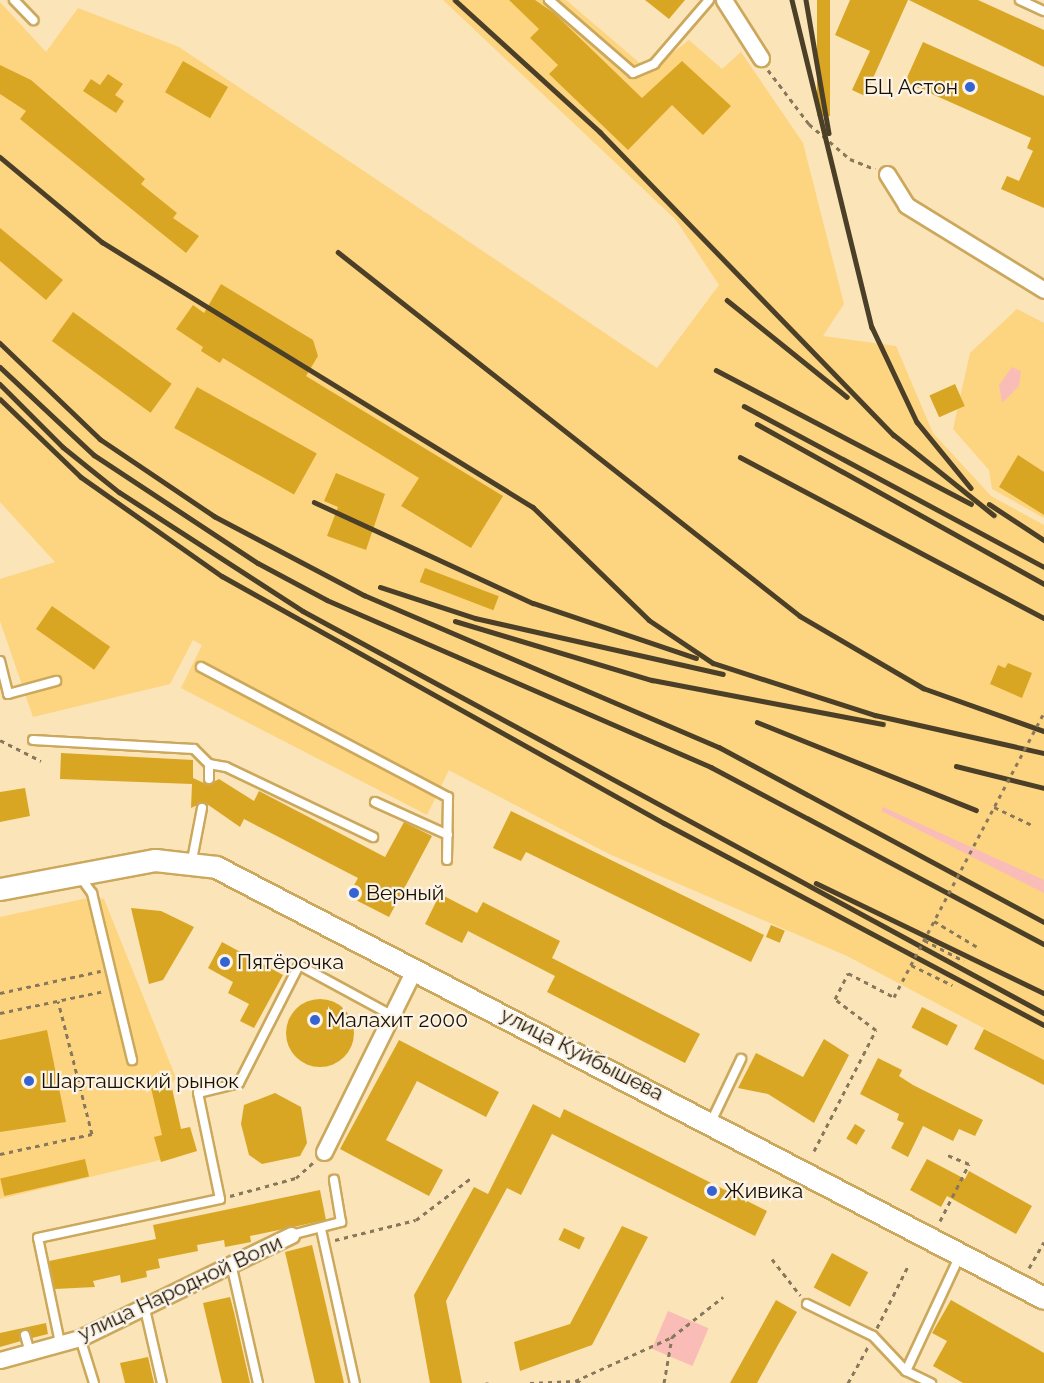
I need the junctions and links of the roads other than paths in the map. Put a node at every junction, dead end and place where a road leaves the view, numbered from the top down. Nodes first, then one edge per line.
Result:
1 (14, 0) edge
2 (549, 0) edge
3 (709, 0) edge
4 (724, 0) edge
5 (1020, 0) edge
6 (1044, 11) edge
7 (33, 20) dead end
8 (761, 58) road end
9 (887, 174) road end
10 (1044, 290) edge
11 (0, 661) edge
12 (201, 667) dead end
13 (56, 681) dead end
14 (33, 740) dead end
15 (209, 764) junction
16 (209, 779) dead end
17 (375, 801) dead end
18 (202, 808) dead end
19 (448, 835) junction
20 (373, 837) dead end
21 (192, 860) junction
22 (447, 860) dead end
23 (78, 874) junction
24 (0, 889) edge
25 (414, 968) junction
26 (393, 1016) junction
27 (741, 1059) dead end
28 (132, 1060) dead end
29 (711, 1122) junction
30 (324, 1152) road end
31 (334, 1180) dead end
32 (321, 1229) junction
33 (291, 1235) joint
34 (961, 1253) junction
35 (232, 1268) junction
36 (1044, 1298) edge
37 (807, 1304) road end
38 (145, 1309) junction
39 (25, 1335) dead end
40 (80, 1338) junction
41 (60, 1343) junction
42 (30, 1352) junction
43 (0, 1360) edge
44 (906, 1371) junction
45 (94, 1383) edge
46 (162, 1383) edge
47 (258, 1383) edge
48 (355, 1383) edge
49 (931, 1383) edge

1 - 7 lane
2 - 3 lane
4 - 8 street
5 - 6 lane
9 - 10 street
11 - 13 lane
12 - 19 lane
14 - 15 lane
15 - 16 lane
15 - 20 lane
17 - 19 lane
18 - 21 lane
19 - 22 lane
21 - 23 street, улица Куйбышева
21 - 25 street, улица Куйбышева
23 - 24 street, улица Куйбышева
23 - 28 lane
25 - 26 street
25 - 29 street, улица Куйбышева
26 - 30 street
26 - 41 lane
27 - 29 lane
29 - 34 street, улица Куйбышева
31 - 32 lane
32 - 33 lane
32 - 48 lane
33 - 35 street, улица Народной Воли
34 - 36 street, улица Куйбышева
34 - 44 lane
35 - 38 street, улица Народной Воли
35 - 47 lane
37 - 44 lane
38 - 40 street, улица Народной Воли
38 - 46 lane
39 - 42 lane
40 - 41 street, улица Народной Воли
40 - 45 lane
41 - 42 street, улица Народной Воли
42 - 43 street, улица Народной Воли
44 - 49 lane

